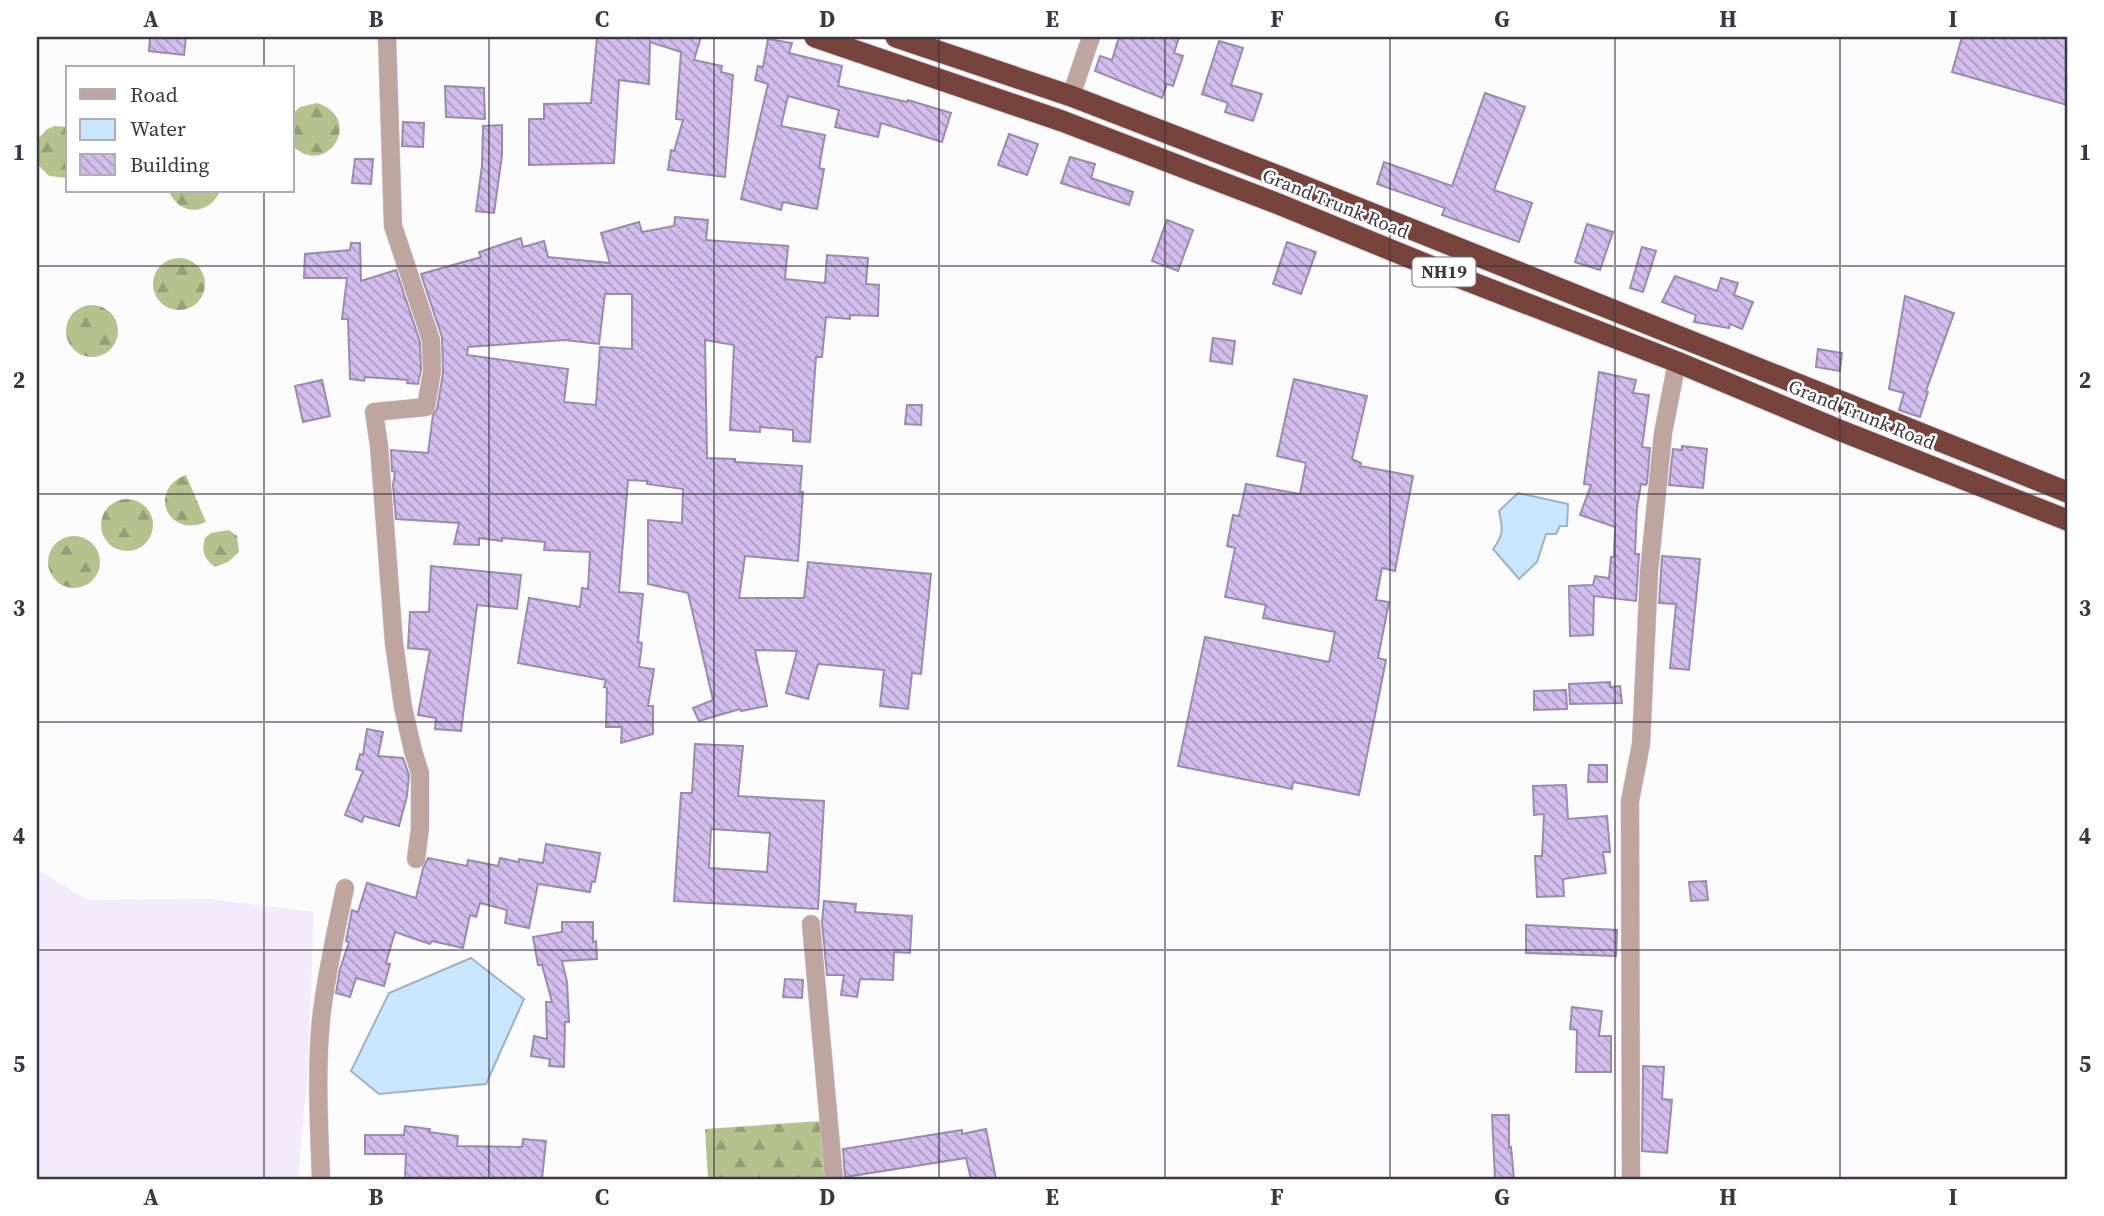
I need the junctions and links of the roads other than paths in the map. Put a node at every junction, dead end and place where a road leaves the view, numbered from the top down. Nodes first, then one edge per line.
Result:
1 (387, 37) edge
2 (815, 37) edge
3 (896, 37) edge
4 (1091, 37) edge
5 (1071, 96) junction
6 (1154, 128) junction
7 (1146, 153) junction
8 (1377, 216) junction
9 (1368, 241) junction
10 (1725, 354) junction
11 (1677, 362) junction
12 (1717, 379) junction
13 (2067, 492) edge
14 (2062, 518) edge
15 (416, 859) dead end
16 (345, 887) dead end
17 (811, 924) dead end
18 (321, 1179) edge
19 (834, 1179) edge
20 (1631, 1179) edge

1 - 15 street
2 - 7 highway, Grand Trunk Road / NH19
3 - 5 highway, Grand Trunk Road / NH19
4 - 5 street
5 - 6 highway, Grand Trunk Road / NH19
6 - 7 highway
6 - 8 highway, Grand Trunk Road / NH19
7 - 9 highway, Grand Trunk Road / NH19
8 - 9 highway
8 - 10 highway, Grand Trunk Road / NH19
9 - 11 highway, Grand Trunk Road / NH19
10 - 12 highway
10 - 13 highway, Grand Trunk Road / NH19
11 - 12 highway, Grand Trunk Road / NH19
11 - 20 street
12 - 14 highway, Grand Trunk Road / NH19
13 - 14 highway
16 - 18 street
17 - 19 street

